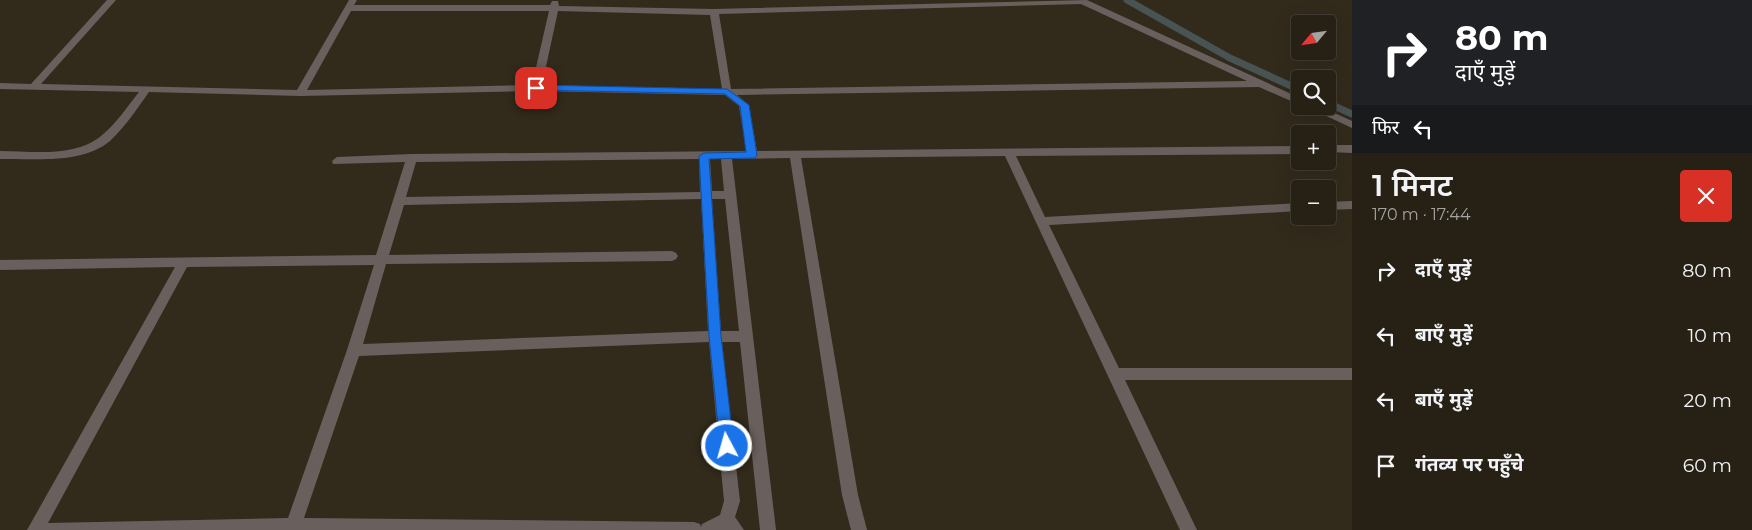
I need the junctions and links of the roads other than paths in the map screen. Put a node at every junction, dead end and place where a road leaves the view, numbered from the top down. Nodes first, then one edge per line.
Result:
1 (112, 0) edge
2 (1082, 1) edge
3 (351, 4) edge
4 (554, 4) edge
5 (714, 12) junction
6 (1259, 84) junction
7 (34, 86) junction
8 (0, 87) edge
9 (536, 88) junction
10 (146, 90) junction
11 (727, 92) junction
12 (300, 93) junction
13 (1291, 98) edge
14 (1330, 115) edge
15 (1352, 125) edge
16 (1336, 149) edge
17 (1352, 149) edge
18 (1291, 150) edge
19 (1009, 153) junction
20 (0, 154) edge
21 (752, 155) junction
22 (795, 155) junction
23 (704, 156) junction
24 (726, 156) junction
25 (412, 158) junction
26 (337, 161) dead end
27 (707, 195) junction
28 (730, 195) junction
29 (399, 201) junction
30 (1352, 204) edge
31 (1336, 205) edge
32 (1291, 208) edge
33 (1041, 222) junction
34 (672, 256) dead end
35 (382, 259) junction
36 (184, 262) junction
37 (0, 266) edge
38 (715, 336) junction
39 (746, 337) junction
40 (354, 350) junction
41 (1113, 374) junction
42 (1352, 374) edge
43 (731, 525) edge
44 (292, 528) edge
45 (35, 530) edge
46 (50, 530) edge
47 (694, 530) edge
48 (708, 530) edge
49 (768, 530) edge
50 (859, 530) edge
51 (1189, 530) edge

1 - 7 street
2 - 5 street
2 - 6 street
3 - 4 street
3 - 12 street
4 - 5 street
4 - 9 street
5 - 11 street
6 - 11 street
6 - 13 street
7 - 8 street
7 - 10 street
9 - 11 street
9 - 12 street
10 - 12 street
10 - 20 street
11 - 21 street
14 - 15 street
16 - 17 street
18 - 19 street
19 - 22 street
19 - 33 street
21 - 22 street
21 - 24 street
22 - 50 street
23 - 24 street
23 - 25 street
23 - 27 street
24 - 28 street
25 - 26 street
25 - 29 street
27 - 28 street
27 - 29 street
27 - 38 street
28 - 39 street
29 - 35 street
30 - 31 street
32 - 33 street
33 - 41 street
34 - 35 street
35 - 36 street
35 - 40 street
36 - 37 street
36 - 45 street
38 - 39 street
38 - 40 street
38 - 43 street
39 - 49 street
40 - 44 street
41 - 42 street
41 - 51 street
43 - 48 street
44 - 46 street
44 - 47 street

